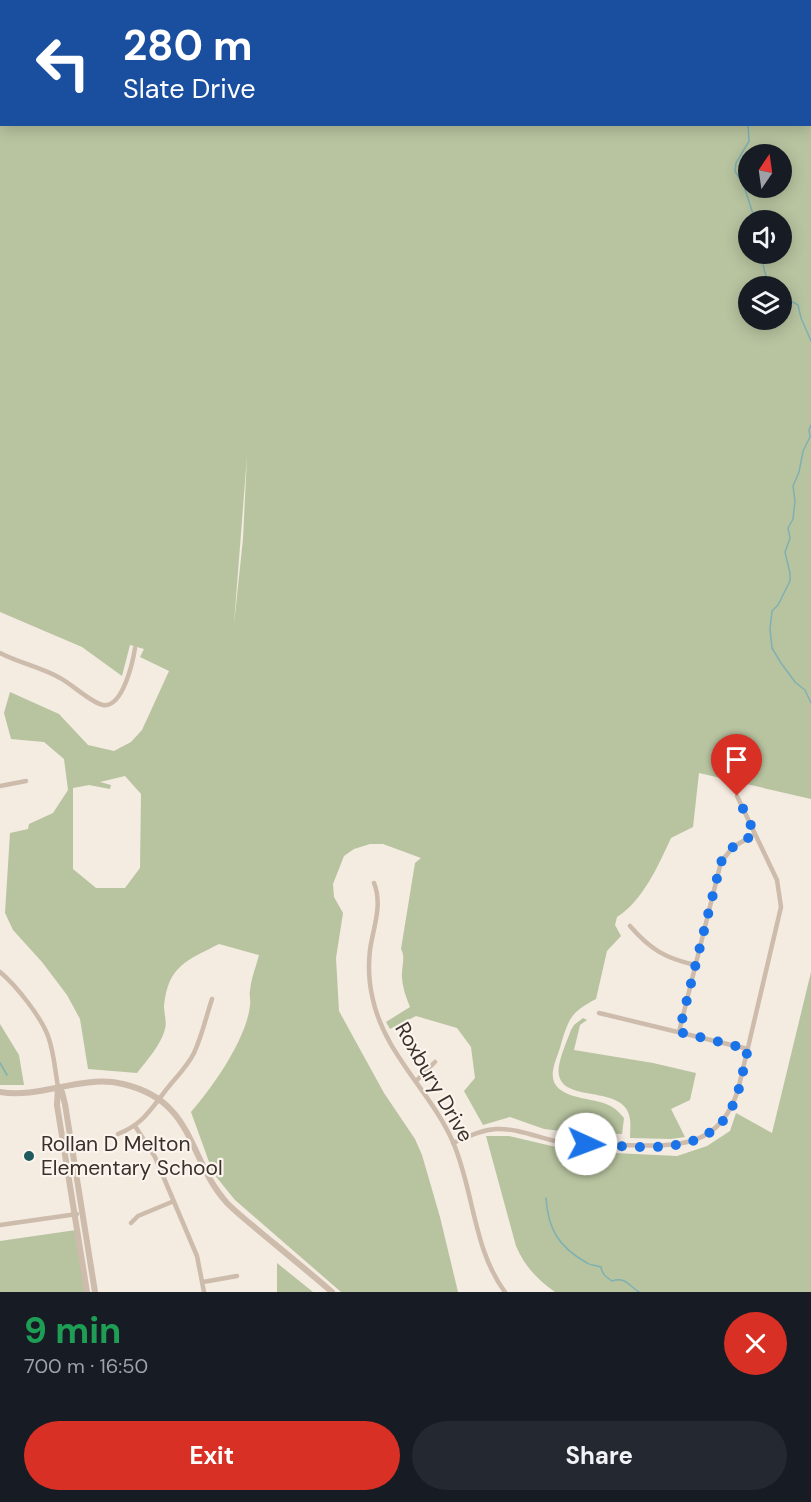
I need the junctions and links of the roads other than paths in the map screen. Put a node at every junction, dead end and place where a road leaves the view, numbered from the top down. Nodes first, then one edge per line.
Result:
1 (135, 648) dead end
2 (0, 653) edge
3 (26, 782) dead end
4 (0, 786) edge
5 (737, 796) dead end
6 (755, 834) junction
7 (374, 883) dead end
8 (630, 926) dead end
9 (695, 965) junction
10 (0, 972) edge
11 (212, 999) dead end
12 (599, 1013) dead end
13 (679, 1032) junction
14 (748, 1049) junction
15 (435, 1062) dead end
16 (416, 1081) junction
17 (58, 1087) junction
18 (0, 1092) edge
19 (158, 1100) junction
20 (135, 1126) junction
21 (118, 1134) dead end
22 (453, 1143) junction
23 (174, 1201) junction
24 (82, 1213) junction
25 (73, 1214) junction
26 (131, 1223) dead end
27 (0, 1225) edge
28 (237, 1276) dead end
29 (203, 1282) junction
30 (87, 1292) edge
31 (95, 1292) edge
32 (204, 1292) edge
33 (332, 1292) edge
34 (505, 1292) edge

1 - 2 street
3 - 4 street
5 - 6 street
6 - 9 street
6 - 14 street
7 - 16 street, Roxbury Drive
8 - 9 street
9 - 13 street
10 - 17 street
11 - 19 street
12 - 13 street
13 - 14 street
14 - 22 street
15 - 16 street
16 - 22 street, Roxbury Drive
17 - 18 street
17 - 19 street
17 - 24 street
17 - 25 street
19 - 20 street
19 - 33 street
20 - 21 street
20 - 23 street
22 - 34 street, Roxbury Drive
23 - 26 street
23 - 29 street
24 - 25 street
24 - 31 street
25 - 27 street
25 - 30 street
28 - 29 street
29 - 32 street

